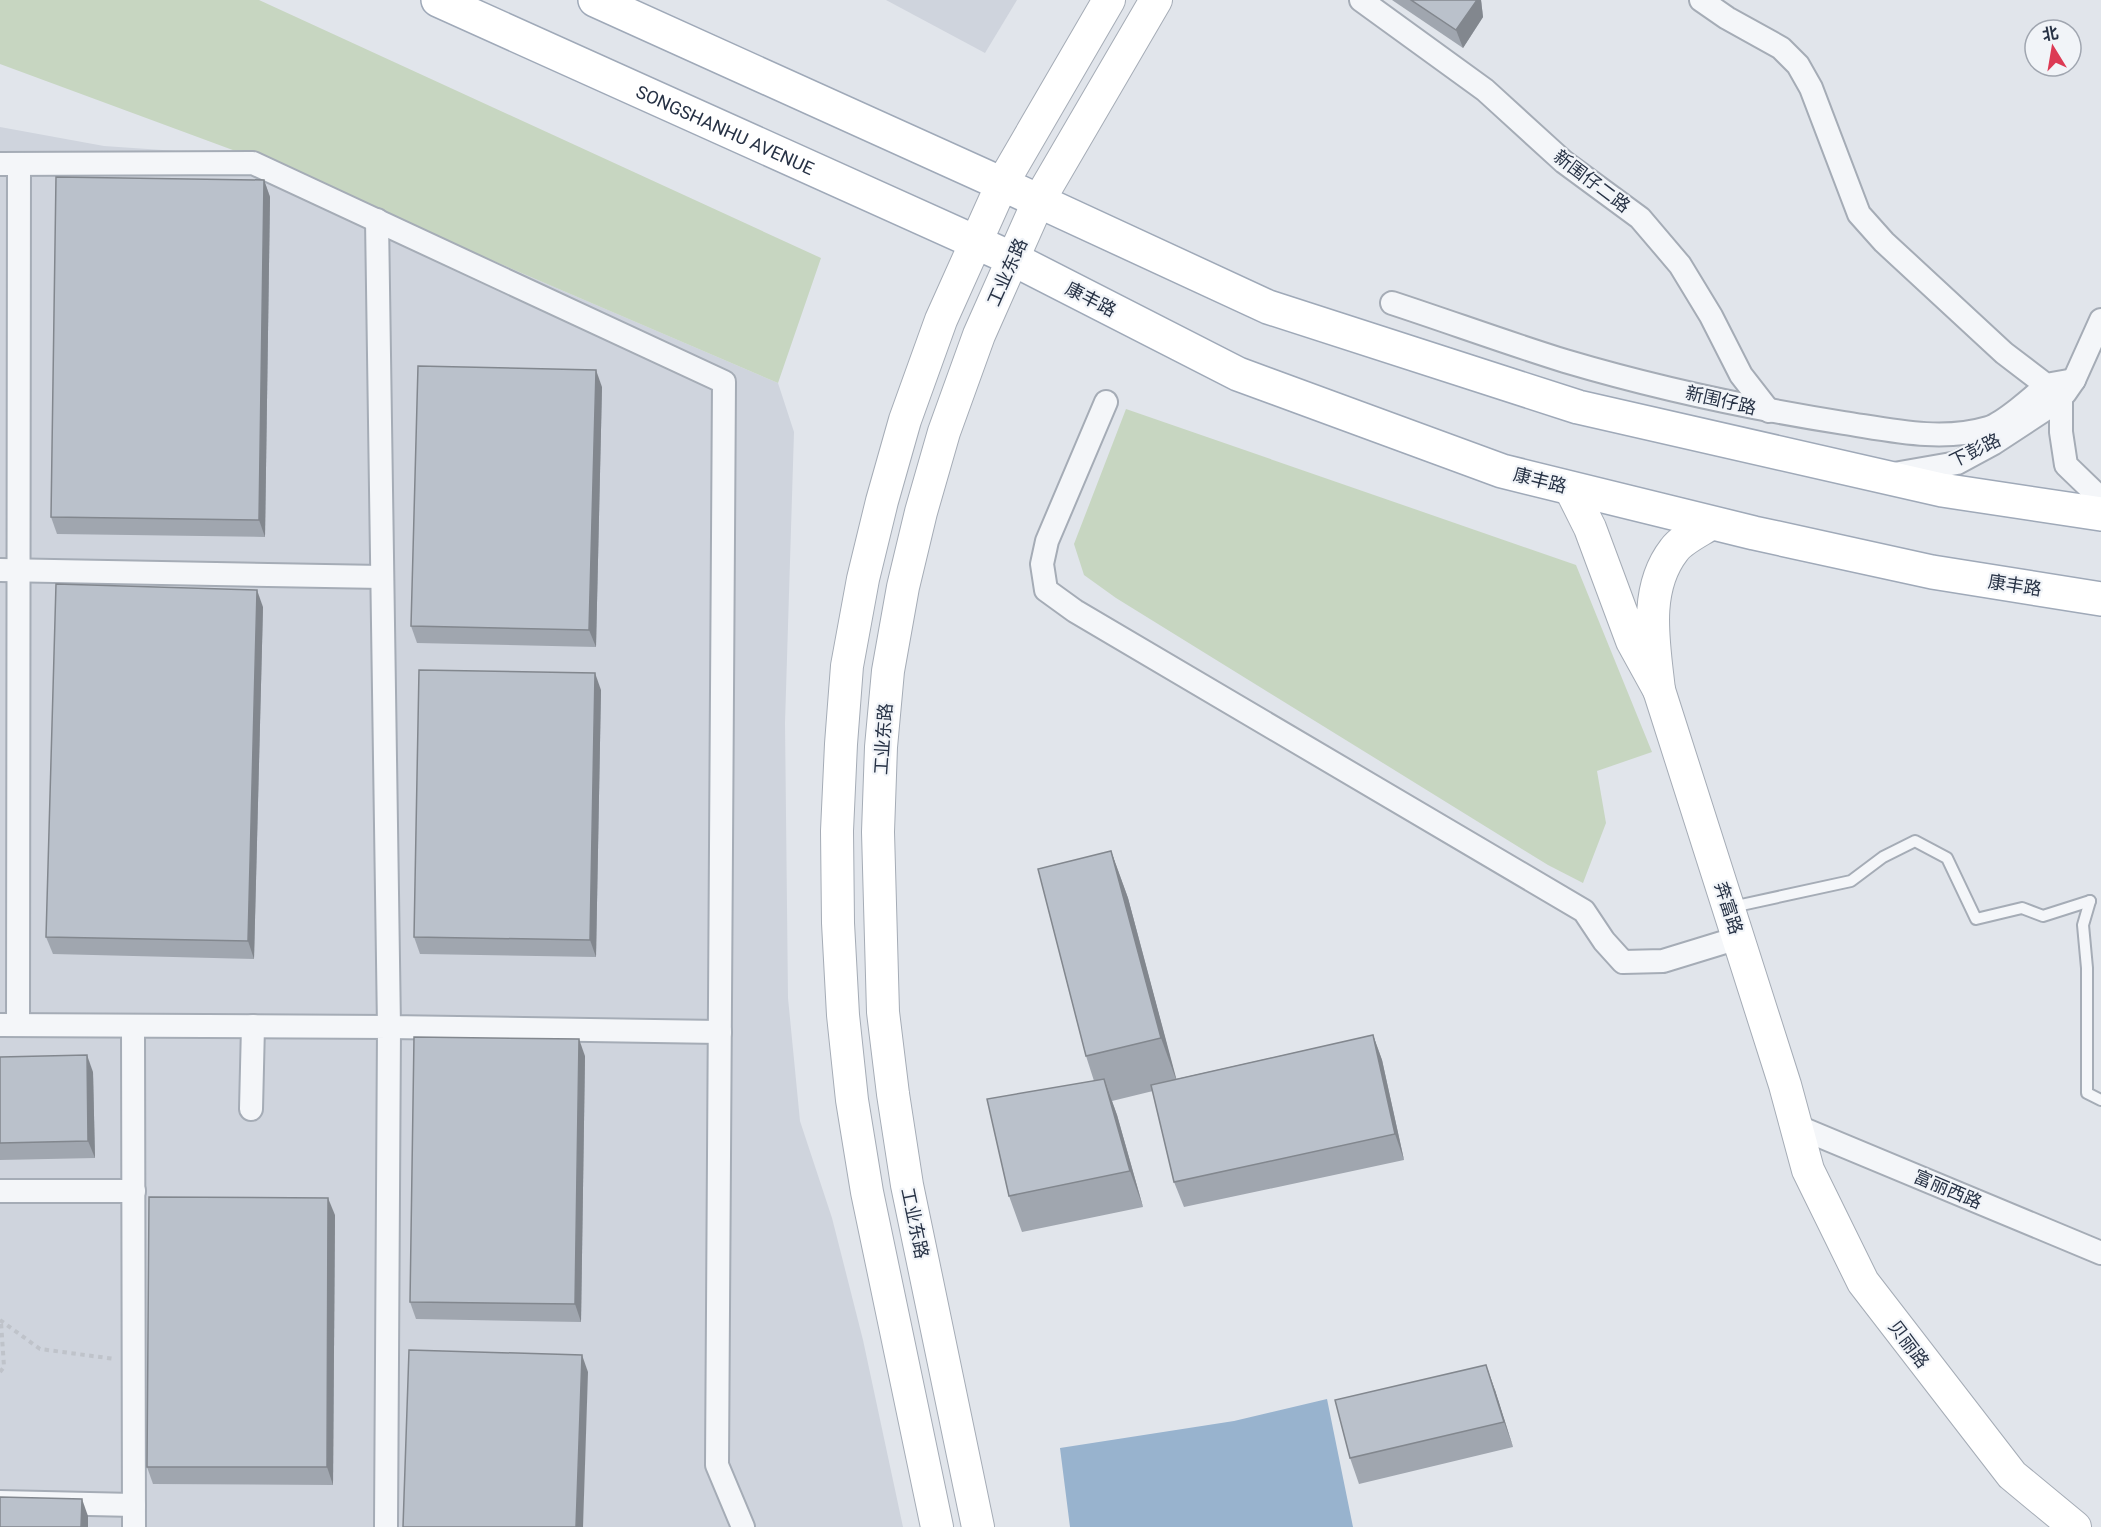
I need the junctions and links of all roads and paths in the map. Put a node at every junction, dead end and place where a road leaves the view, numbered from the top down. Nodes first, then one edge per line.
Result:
1 (438, 0) edge
2 (595, 0) edge
3 (1109, 0) edge
4 (1156, 0) edge
5 (1361, 0) edge
6 (1701, 0) edge
7 (10, 164) edge
8 (1002, 184) junction
9 (1038, 202) junction
10 (377, 220) junction
11 (976, 243) junction
12 (1013, 259) junction
13 (1392, 303) dead end
14 (2101, 320) edge
15 (2053, 392) junction
16 (1106, 402) dead end
17 (1769, 411) junction
18 (1881, 476) junction
19 (1570, 488) junction
20 (2101, 496) edge
21 (2101, 514) edge
22 (1712, 523) junction
23 (9, 570) edge
24 (382, 577) junction
25 (2101, 599) edge
26 (1659, 690) junction
27 (1729, 908) junction
28 (1738, 938) junction
29 (9, 1025) edge
30 (133, 1026) junction
31 (253, 1026) junction
32 (389, 1027) junction
33 (720, 1032) junction
34 (2101, 1100) edge
35 (251, 1109) dead end
36 (1796, 1126) junction
37 (0, 1191) edge
38 (134, 1191) junction
39 (2101, 1253) edge
40 (1, 1321) edge
41 (134, 1361) junction
42 (0, 1372) edge
43 (0, 1502) edge
44 (134, 1516) edge
45 (386, 1527) edge
46 (743, 1527) edge
47 (937, 1527) edge
48 (978, 1527) edge
49 (2075, 1527) edge

1 - 11 main road, SONGSHANHU AVENUE
2 - 8 main road
3 - 8 main road
4 - 9 main road, 工业东路
5 - 17 street, 新围仔二路
6 - 15 street
7 - 10 street
7 - 23 street
8 - 9 main road
8 - 11 main road
9 - 12 main road, 工业东路
9 - 18 main road
10 - 24 street
10 - 33 street
11 - 12 main road, SONGSHANHU AVENUE
11 - 47 main road
12 - 19 main road, 康丰路
12 - 48 main road, 工业东路
13 - 17 street, 新围仔路
14 - 15 street, 下彭路
15 - 17 street, 新围仔路
15 - 18 street, 下彭路
15 - 20 street
16 - 28 street
18 - 21 main road
19 - 22 main road, 康丰路
19 - 26 main road
22 - 25 main road, 康丰路
22 - 26 main road
23 - 24 street
23 - 29 street
24 - 32 street
26 - 27 main road, 奔富路
27 - 28 main road, 奔富路
27 - 34 lane
28 - 36 main road, 奔富路
29 - 30 street
30 - 31 street
30 - 38 street
31 - 32 street
31 - 35 street
32 - 33 street
32 - 45 street
33 - 46 street
36 - 39 street, 富丽西路
36 - 49 main road, 贝丽路
37 - 38 street
38 - 41 street
40 - 41 path
40 - 42 path
41 - 44 street
43 - 44 street

